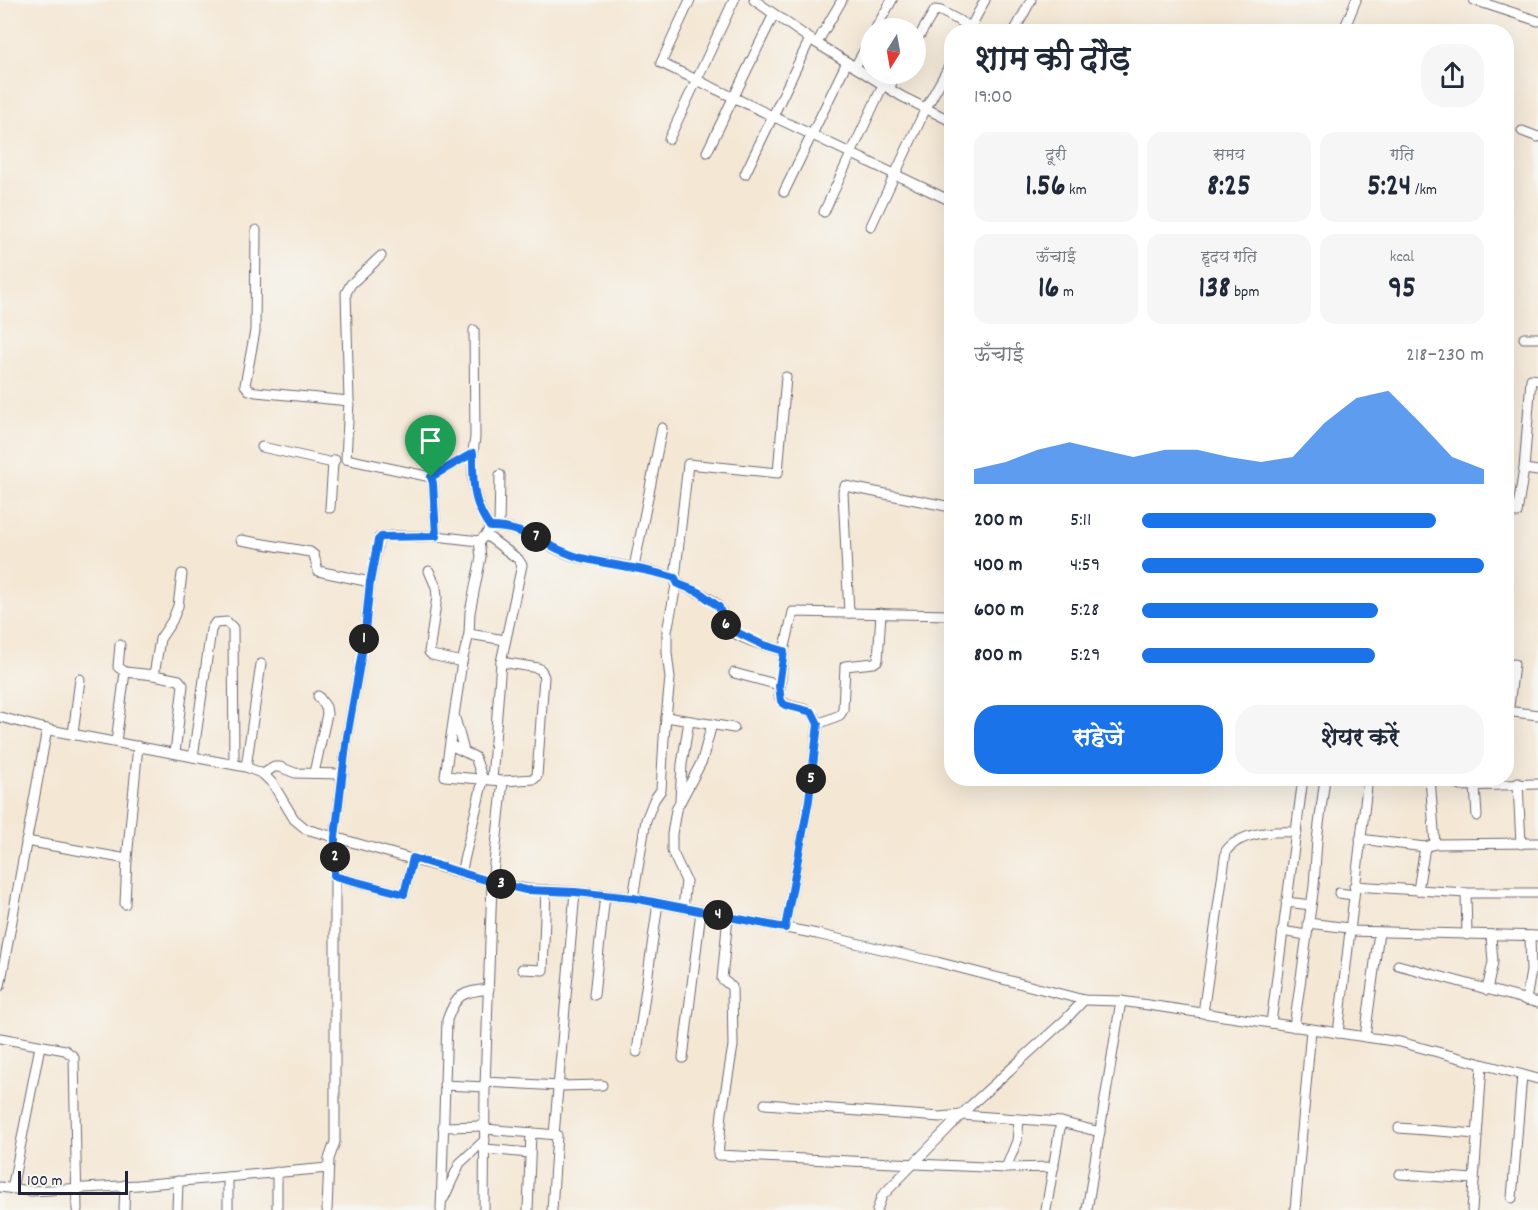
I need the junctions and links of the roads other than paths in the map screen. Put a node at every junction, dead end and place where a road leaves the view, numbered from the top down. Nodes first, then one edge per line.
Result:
1 (690, 0) edge
2 (734, 0) edge
3 (754, 0) edge
4 (842, 0) edge
5 (892, 0) edge
6 (986, 0) edge
7 (1031, 0) edge
8 (1356, 0) edge
9 (1474, 0) edge
10 (774, 14) junction
11 (882, 18) edge
12 (1538, 21) edge
13 (962, 24) edge
14 (973, 24) edge
15 (1018, 24) edge
16 (1346, 24) edge
17 (926, 25) edge
18 (813, 41) junction
19 (860, 52) edge
20 (851, 64) junction
21 (944, 76) edge
22 (697, 80) junction
23 (886, 86) junction
24 (733, 98) junction
25 (926, 108) junction
26 (772, 117) junction
27 (944, 117) edge
28 (1522, 131) dead end
29 (811, 135) junction
30 (1538, 137) edge
31 (669, 139) dead end
32 (707, 152) dead end
33 (851, 154) junction
34 (745, 174) dead end
35 (896, 174) junction
36 (784, 192) dead end
37 (944, 198) edge
38 (824, 212) dead end
39 (871, 226) dead end
40 (256, 230) dead end
41 (381, 256) dead end
42 (474, 330) dead end
43 (1524, 338) dead end
44 (1538, 338) edge
45 (786, 377) dead end
46 (1538, 380) edge
47 (349, 401) junction
48 (662, 428) dead end
49 (262, 447) dead end
50 (473, 453) junction
51 (345, 459) junction
52 (333, 463) junction
53 (1524, 469) junction
54 (1538, 471) edge
55 (500, 475) dead end
56 (431, 477) junction
57 (944, 506) edge
58 (330, 508) dead end
59 (1517, 513) dead end
60 (489, 533) junction
61 (436, 536) junction
62 (241, 540) dead end
63 (634, 567) junction
64 (429, 571) dead end
65 (182, 574) dead end
66 (676, 581) junction
67 (370, 582) junction
68 (849, 613) junction
69 (881, 614) junction
70 (944, 615) edge
71 (469, 634) junction
72 (505, 640) junction
73 (120, 645) dead end
74 (784, 651) junction
75 (462, 662) junction
76 (501, 662) junction
77 (261, 664) dead end
78 (125, 672) junction
79 (734, 673) dead end
80 (154, 675) junction
81 (80, 679) dead end
82 (779, 686) junction
83 (318, 696) dead end
84 (1514, 712) edge
85 (455, 716) junction
86 (1538, 716) edge
87 (666, 717) junction
88 (0, 719) edge
89 (689, 721) junction
90 (712, 724) junction
91 (818, 724) junction
92 (734, 728) dead end
93 (46, 729) junction
94 (73, 734) junction
95 (116, 742) junction
96 (450, 745) junction
97 (138, 746) junction
98 (465, 751) junction
99 (175, 753) junction
100 (193, 757) junction
101 (234, 764) junction
102 (246, 767) junction
103 (314, 773) junction
104 (263, 774) junction
105 (343, 774) junction
106 (487, 780) junction
107 (503, 781) junction
108 (1514, 783) edge
109 (1518, 783) junction
110 (1538, 783) edge
111 (1302, 786) edge
112 (1324, 786) edge
113 (1367, 786) edge
114 (1431, 786) edge
115 (1475, 786) edge
116 (680, 802) junction
117 (1477, 816) dead end
118 (1296, 834) junction
119 (335, 837) junction
120 (1360, 839) junction
121 (1317, 840) junction
122 (26, 841) junction
123 (1538, 843) edge
124 (1435, 844) junction
125 (1521, 844) junction
126 (1425, 847) junction
127 (413, 858) junction
128 (127, 859) junction
129 (461, 873) junction
130 (334, 876) junction
131 (492, 882) junction
132 (546, 890) junction
133 (1418, 890) junction
134 (1354, 891) junction
135 (575, 892) junction
136 (1339, 893) dead end
137 (1466, 893) junction
138 (1538, 893) edge
139 (605, 895) junction
140 (633, 898) junction
141 (1286, 902) junction
142 (658, 903) junction
143 (125, 904) dead end
144 (1311, 905) junction
145 (683, 908) junction
146 (701, 911) junction
147 (728, 917) junction
148 (1308, 923) junction
149 (785, 928) junction
150 (1349, 930) junction
151 (1282, 931) junction
152 (1379, 932) junction
153 (1306, 935) junction
154 (1467, 935) junction
155 (1491, 936) junction
156 (1534, 936) edge
157 (1398, 965) dead end
158 (522, 969) dead end
159 (0, 986) edge
160 (489, 989) junction
161 (1487, 990) junction
162 (594, 994) dead end
163 (1084, 1000) junction
164 (1526, 1000) junction
165 (1121, 1001) junction
166 (1538, 1003) edge
167 (1203, 1013) junction
168 (1271, 1023) junction
169 (1294, 1027) junction
170 (1311, 1030) junction
171 (1338, 1033) junction
172 (1365, 1037) junction
173 (0, 1038) edge
174 (39, 1046) junction
175 (637, 1052) dead end
176 (683, 1058) dead end
177 (1482, 1065) junction
178 (1522, 1075) junction
179 (1538, 1079) edge
180 (485, 1084) junction
181 (444, 1085) junction
182 (602, 1085) dead end
183 (559, 1086) junction
184 (765, 1104) dead end
185 (961, 1115) junction
186 (1018, 1120) junction
187 (1061, 1122) junction
188 (443, 1127) junction
189 (485, 1128) junction
190 (1400, 1128) dead end
191 (1100, 1132) junction
192 (531, 1133) junction
193 (1477, 1134) junction
194 (555, 1135) junction
195 (485, 1145) junction
196 (530, 1153) junction
197 (913, 1164) junction
198 (328, 1167) junction
199 (1054, 1167) junction
200 (1006, 1168) junction
201 (278, 1172) junction
202 (1400, 1174) dead end
203 (228, 1177) junction
204 (1474, 1179) junction
205 (178, 1181) junction
206 (125, 1185) junction
207 (0, 1187) edge
208 (76, 1188) junction
209 (12, 1189) junction
210 (1512, 1198) dead end
211 (441, 1208) edge
212 (77, 1210) edge
213 (124, 1210) edge
214 (177, 1210) edge
215 (228, 1210) edge
216 (278, 1210) edge
217 (327, 1210) edge
218 (484, 1210) edge
219 (528, 1210) edge
220 (552, 1210) edge
221 (877, 1210) edge
222 (1046, 1210) edge
223 (1087, 1210) edge
224 (1295, 1210) edge
225 (1472, 1210) edge

1 - 22 street
2 - 22 street
3 - 10 street
4 - 18 street
5 - 11 street
6 - 14 street
7 - 15 street
8 - 16 street
9 - 12 street
10 - 18 street
10 - 24 street
13 - 17 street
18 - 20 street
18 - 26 street
19 - 20 street
20 - 23 street
20 - 29 street
21 - 25 street
22 - 24 street
22 - 31 street
23 - 25 street
23 - 33 street
24 - 26 street
24 - 32 street
25 - 27 street
25 - 35 street
26 - 29 street
26 - 34 street
28 - 30 street
29 - 33 street
29 - 36 street
33 - 35 street
33 - 38 street
35 - 37 street
35 - 39 street
40 - 47 street
41 - 47 street
42 - 50 street
43 - 44 street
45 - 66 street
46 - 53 street
47 - 51 street
48 - 63 street
49 - 52 street
50 - 56 street
50 - 60 street
51 - 52 street
51 - 56 street
52 - 58 street
53 - 54 street
53 - 59 street
55 - 60 street
56 - 61 street
57 - 68 street
60 - 61 street
60 - 63 street
60 - 71 street
60 - 72 street
61 - 67 street
62 - 67 street
63 - 66 street
64 - 75 street
65 - 80 street
66 - 74 street
66 - 87 street
67 - 105 street
68 - 69 street
68 - 74 street
69 - 70 street
69 - 91 street
71 - 72 street
71 - 75 street
72 - 76 street
73 - 78 street
74 - 82 street
75 - 85 street
76 - 106 street
76 - 107 street
77 - 102 street
78 - 80 street
78 - 95 street
79 - 82 street
80 - 99 street
81 - 94 street
82 - 91 street
83 - 103 street
84 - 86 street
85 - 96 street
85 - 98 street
87 - 89 street
87 - 140 street
88 - 93 street
89 - 90 street
89 - 116 street
90 - 92 street
90 - 116 street
91 - 149 street
93 - 94 street
93 - 122 street
94 - 95 street
95 - 97 street
96 - 98 street
96 - 106 street
97 - 99 street
97 - 128 street
98 - 106 street
99 - 100 street
100 - 101 street
100 - 101 street
101 - 102 street
102 - 104 street
103 - 104 street
103 - 105 street
104 - 119 street
105 - 119 street
106 - 107 street
106 - 129 street
107 - 131 street
108 - 109 street
109 - 110 street
109 - 125 street
111 - 118 street
112 - 121 street
113 - 120 street
114 - 124 street
115 - 117 street
116 - 145 street
118 - 121 street
118 - 141 street
118 - 167 street
119 - 127 street
119 - 130 street
120 - 126 street
120 - 134 street
121 - 144 street
122 - 128 street
122 - 159 street
123 - 125 street
124 - 125 street
124 - 126 street
126 - 133 street
127 - 129 street
127 - 130 street
128 - 143 street
129 - 131 street
130 - 198 street
131 - 132 street
131 - 160 street
132 - 135 street
132 - 158 street
133 - 134 street
133 - 137 street
134 - 136 street
134 - 150 street
135 - 139 street
135 - 183 street
137 - 138 street
137 - 154 street
139 - 140 street
139 - 162 street
140 - 142 street
141 - 144 street
141 - 151 street
142 - 145 street
142 - 175 street
144 - 148 street
145 - 146 street
146 - 147 street
146 - 176 street
147 - 149 street
147 - 197 street
148 - 150 street
148 - 153 street
149 - 163 street
150 - 152 street
150 - 171 street
151 - 153 street
151 - 168 street
152 - 154 street
152 - 172 street
153 - 169 street
154 - 155 street
155 - 156 street
155 - 161 street
156 - 164 street
157 - 161 street
160 - 180 street
160 - 181 street
161 - 164 street
163 - 165 street
163 - 185 street
164 - 166 street
165 - 167 street
165 - 191 street
167 - 168 street
168 - 169 street
169 - 170 street
170 - 171 street
170 - 224 street
171 - 172 street
172 - 177 street
173 - 174 street
174 - 208 street
174 - 209 street
177 - 178 street
177 - 193 street
178 - 179 street
178 - 210 street
180 - 181 street
180 - 183 street
180 - 189 street
181 - 188 street
182 - 183 street
183 - 194 street
184 - 185 street
185 - 186 street
185 - 197 street
186 - 187 street
186 - 200 street
187 - 191 street
187 - 199 street
188 - 189 street
188 - 211 street
189 - 192 street
189 - 195 street
190 - 193 street
191 - 223 street
192 - 194 street
192 - 196 street
193 - 204 street
194 - 220 street
195 - 196 street
195 - 211 street
195 - 218 street
196 - 219 street
197 - 200 street
197 - 221 street
198 - 201 street
198 - 217 street
199 - 200 street
199 - 222 street
201 - 203 street
201 - 216 street
202 - 204 street
203 - 205 street
203 - 215 street
204 - 225 street
205 - 206 street
205 - 214 street
206 - 208 street
206 - 213 street
207 - 209 street
208 - 209 street
208 - 212 street

